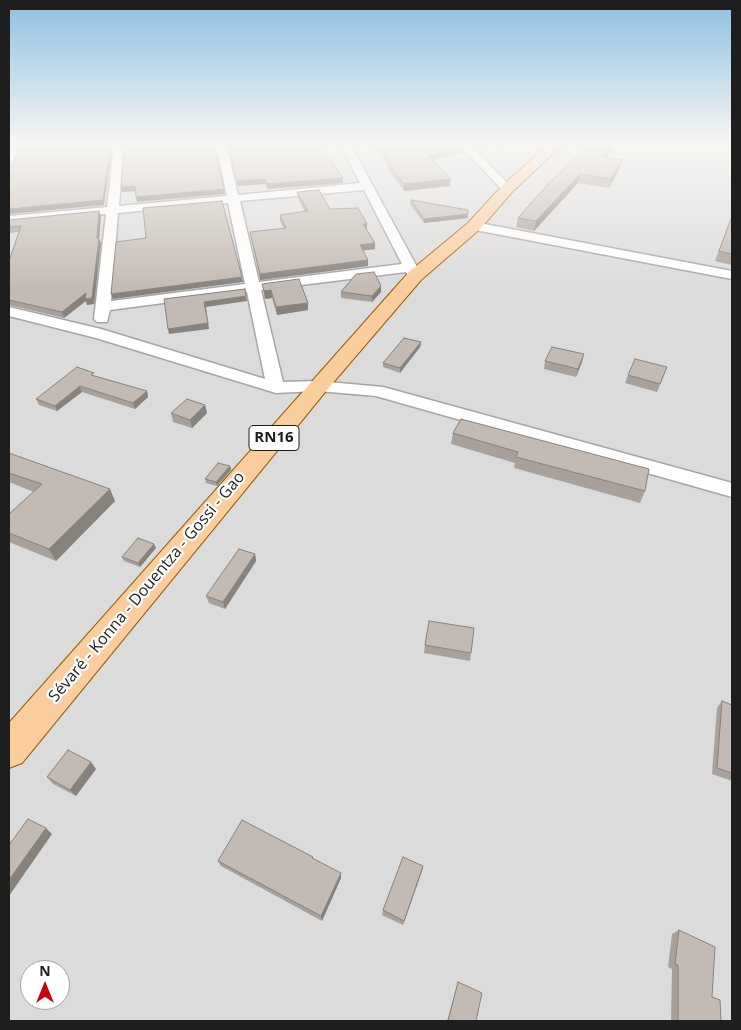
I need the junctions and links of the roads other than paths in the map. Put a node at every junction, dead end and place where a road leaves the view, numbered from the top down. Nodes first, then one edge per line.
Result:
1 (114, 192) edge
2 (231, 192) edge
3 (304, 192) edge
4 (369, 192) edge
5 (504, 192) edge
6 (233, 199) junction
7 (112, 210) junction
8 (9, 220) edge
9 (474, 226) junction
10 (413, 271) junction
11 (732, 275) edge
12 (252, 287) junction
13 (103, 306) junction
14 (9, 312) edge
15 (101, 334) junction
16 (318, 386) junction
17 (276, 388) junction
18 (732, 490) edge
19 (9, 750) edge

1 - 7 street
2 - 6 street
3 - 6 street
4 - 10 street
5 - 9 main road, Sévaré - Konna - Douentza - Gossi - Gao / RN16
6 - 7 street
6 - 12 street
7 - 8 street
7 - 13 street
9 - 10 main road, Sévaré - Konna - Douentza - Gossi - Gao / RN16
9 - 11 street
10 - 12 street
10 - 16 main road, Sévaré - Konna - Douentza - Gossi - Gao / RN16
12 - 13 street
12 - 17 street
13 - 15 street
14 - 15 street
15 - 17 street
16 - 17 street
16 - 18 street
16 - 19 main road, Sévaré - Konna - Douentza - Gossi - Gao / RN16

